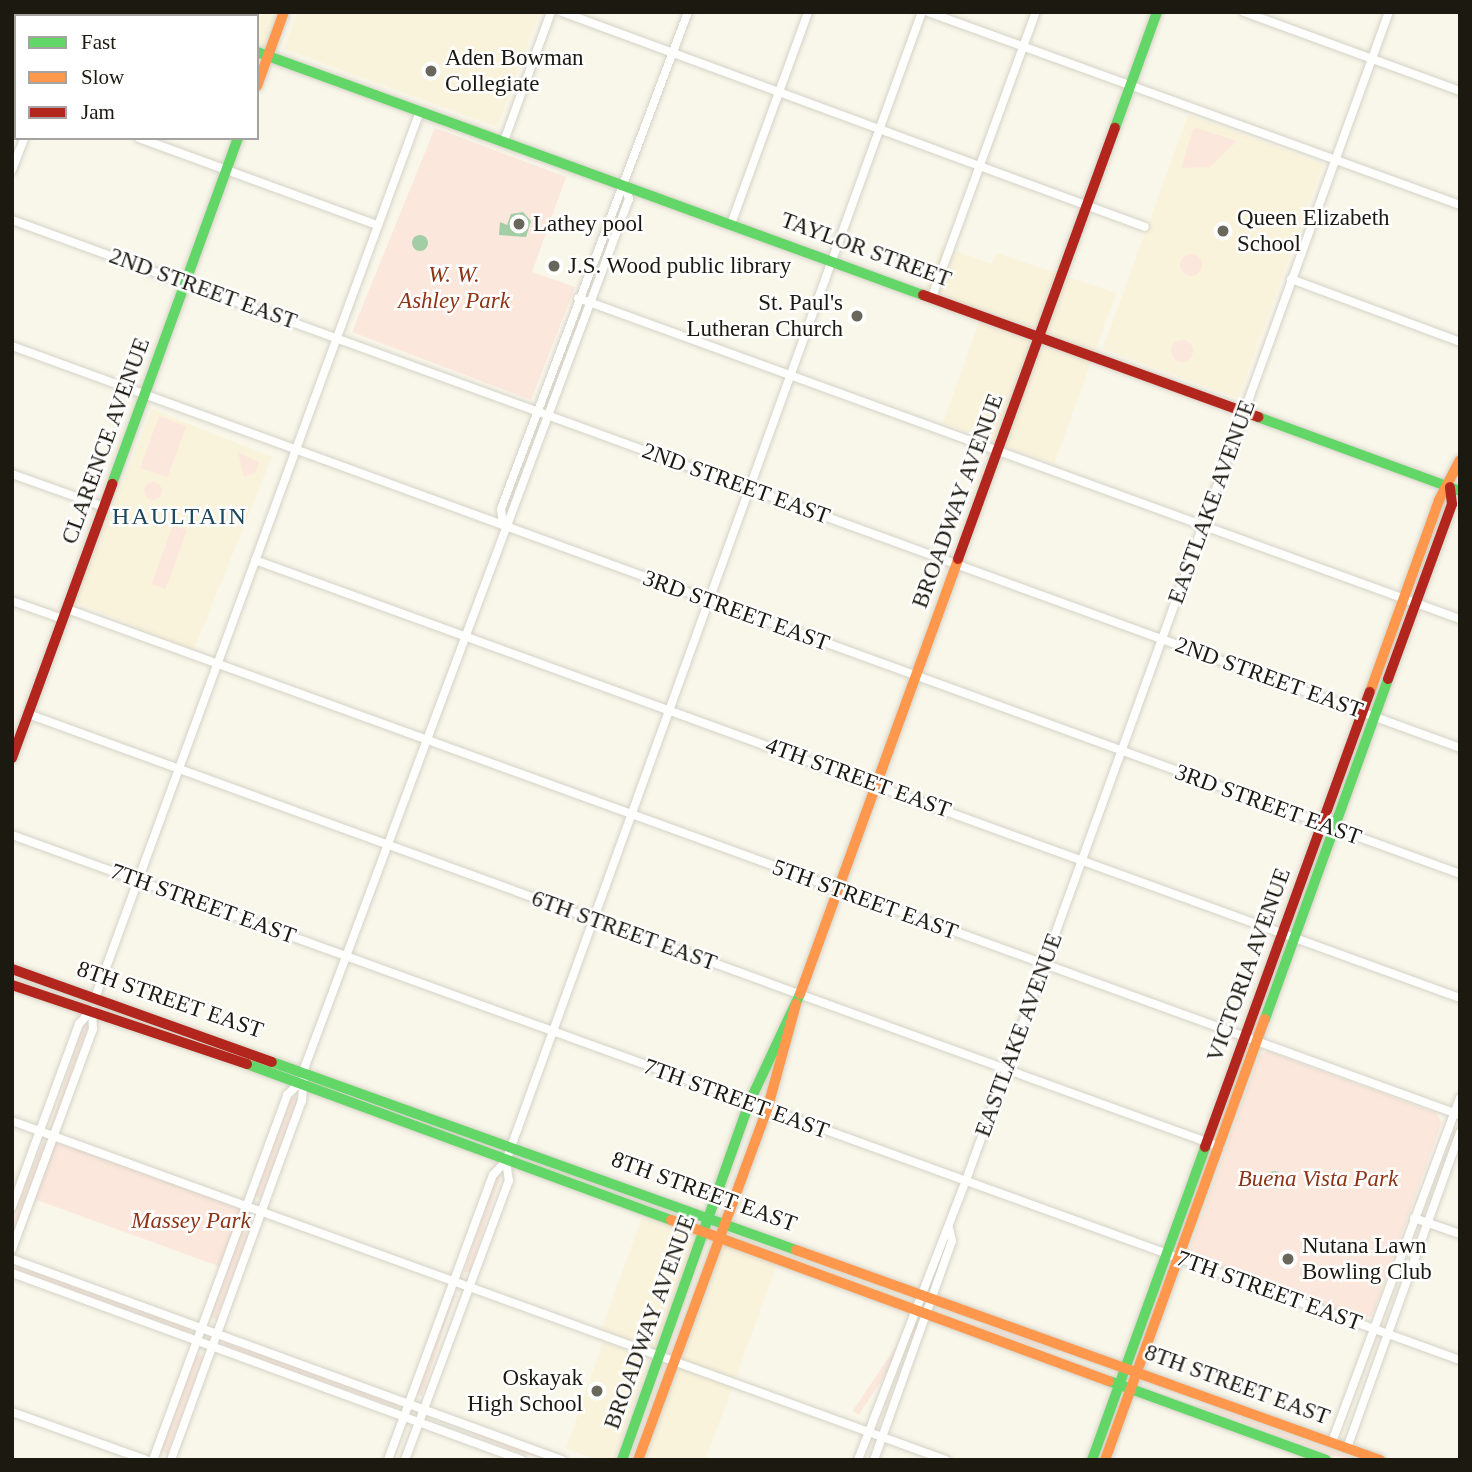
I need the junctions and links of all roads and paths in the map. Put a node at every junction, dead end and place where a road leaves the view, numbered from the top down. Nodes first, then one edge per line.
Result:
1 (284, 12) edge
2 (551, 12) edge
3 (562, 12) edge
4 (688, 12) edge
5 (808, 12) edge
6 (922, 12) edge
7 (928, 12) edge
8 (1036, 12) edge
9 (1157, 12) edge
10 (1244, 12) edge
11 (1389, 12) edge
12 (1024, 47) junction
13 (673, 53) junction
14 (263, 54) edge
15 (1372, 58) junction
16 (259, 75) edge
17 (1131, 85) junction
18 (1460, 90) edge
19 (779, 92) junction
20 (420, 111) junction
21 (880, 128) junction
22 (23, 140) edge
23 (144, 140) edge
24 (237, 140) edge
25 (504, 141) junction
26 (1335, 160) junction
27 (980, 167) junction
28 (12, 170) edge
29 (226, 170) junction
30 (625, 185) junction
31 (1460, 205) edge
32 (1086, 206) junction
33 (12, 220) edge
34 (731, 224) junction
35 (377, 225) junction
36 (1144, 228) dead end
37 (833, 261) junction
38 (1291, 279) junction
39 (186, 283) junction
40 (932, 297) junction
41 (578, 298) junction
42 (592, 304) junction
43 (1040, 336) junction
44 (336, 338) junction
45 (1460, 342) edge
46 (12, 346) edge
47 (790, 376) junction
48 (144, 395) junction
49 (537, 410) junction
50 (1245, 411) junction
51 (551, 416) junction
52 (295, 450) junction
53 (999, 452) junction
54 (1460, 460) edge
55 (12, 474) edge
56 (750, 489) junction
57 (1455, 489) edge
58 (104, 506) junction
59 (503, 526) junction
60 (1203, 527) junction
61 (255, 559) junction
62 (958, 564) junction
63 (1403, 598) junction
64 (709, 600) junction
65 (12, 601) edge
66 (1416, 603) junction
67 (65, 614) junction
68 (1460, 619) edge
69 (463, 634) junction
70 (1163, 639) junction
71 (217, 663) junction
72 (916, 677) junction
73 (669, 710) junction
74 (1362, 711) junction
75 (29, 714) junction
76 (1376, 717) junction
77 (17, 730) edge
78 (425, 739) junction
79 (1460, 748) edge
80 (1122, 751) junction
81 (12, 758) edge
82 (179, 769) junction
83 (877, 785) junction
84 (631, 814) junction
85 (1322, 825) junction
86 (1335, 829) junction
87 (12, 835) edge
88 (386, 844) junction
89 (1083, 860) junction
90 (1460, 874) edge
91 (138, 880) junction
92 (838, 890) junction
93 (593, 920) junction
94 (1283, 933) junction
95 (1295, 937) junction
96 (345, 957) junction
97 (1044, 965) junction
98 (12, 969) edge
99 (12, 985) edge
100 (96, 995) junction
101 (1460, 998) edge
102 (798, 1000) junction
103 (92, 1010) junction
104 (551, 1032) junction
105 (1245, 1038) junction
106 (1257, 1043) junction
107 (304, 1069) junction
108 (1006, 1071) junction
109 (299, 1084) junction
110 (1460, 1098) edge
111 (749, 1103) junction
112 (767, 1110) junction
113 (1456, 1113) edge
114 (12, 1121) edge
115 (40, 1131) junction
116 (1460, 1133) edge
117 (54, 1136) junction
118 (1207, 1143) junction
119 (511, 1145) junction
120 (1220, 1147) junction
121 (506, 1161) junction
122 (965, 1182) junction
123 (246, 1205) junction
124 (12, 1207) edge
125 (262, 1211) junction
126 (710, 1217) junction
127 (1414, 1217) junction
128 (725, 1222) junction
129 (1427, 1222) junction
130 (948, 1228) junction
131 (704, 1234) junction
132 (1460, 1234) edge
133 (718, 1239) junction
134 (12, 1249) edge
135 (1167, 1255) junction
136 (12, 1259) edge
137 (1180, 1259) junction
138 (12, 1273) edge
139 (454, 1281) junction
140 (470, 1287) junction
141 (919, 1293) junction
142 (932, 1297) junction
143 (912, 1310) junction
144 (926, 1315) junction
145 (201, 1327) junction
146 (1374, 1329) junction
147 (217, 1332) junction
148 (1387, 1333) junction
149 (197, 1341) junction
150 (212, 1347) junction
151 (660, 1356) junction
152 (1460, 1360) edge
153 (675, 1361) junction
154 (1126, 1368) junction
155 (1139, 1372) junction
156 (1119, 1385) junction
157 (1131, 1389) junction
158 (409, 1404) junction
159 (424, 1409) junction
160 (12, 1412) edge
161 (404, 1417) junction
162 (419, 1422) junction
163 (868, 1431) junction
164 (882, 1437) junction
165 (1332, 1442) junction
166 (1347, 1448) junction
167 (146, 1460) edge
168 (153, 1460) edge
169 (171, 1460) edge
170 (388, 1460) edge
171 (405, 1460) edge
172 (522, 1460) edge
173 (562, 1460) edge
174 (622, 1460) edge
175 (638, 1460) edge
176 (858, 1460) edge
177 (874, 1460) edge
178 (946, 1460) edge
179 (1092, 1460) edge
180 (1105, 1460) edge
181 (1326, 1460) edge
182 (1380, 1460) edge

1 - 14 main road
2 - 25 street
3 - 13 street
4 - 13 street
5 - 19 street
6 - 21 street
7 - 12 street
8 - 12 street
9 - 17 main road, BROADWAY AVENUE
10 - 15 street
11 - 15 street, EASTLAKE AVENUE
12 - 17 street
12 - 27 street
13 - 19 street
13 - 30 street
14 - 16 main road
14 - 20 main road, TAYLOR STREET
15 - 18 street
15 - 26 street, EASTLAKE AVENUE
17 - 26 street
17 - 32 main road, BROADWAY AVENUE
19 - 21 street
19 - 34 street
20 - 25 main road, TAYLOR STREET
20 - 35 street
21 - 27 street
21 - 37 street
22 - 28 street
23 - 29 street
24 - 29 main road, CLARENCE AVENUE
25 - 30 main road, TAYLOR STREET
26 - 31 street
26 - 38 street, EASTLAKE AVENUE
27 - 32 street
27 - 40 street
29 - 35 street
29 - 39 main road, CLARENCE AVENUE
30 - 34 main road, TAYLOR STREET
30 - 41 street
30 - 42 street
32 - 36 street
32 - 43 main road, BROADWAY AVENUE
33 - 39 street, 2ND STREET EAST
34 - 37 main road, TAYLOR STREET
35 - 44 street
37 - 40 main road, TAYLOR STREET
37 - 47 street
38 - 45 street
38 - 50 street, EASTLAKE AVENUE
39 - 44 street, 2ND STREET EAST
39 - 48 main road, CLARENCE AVENUE
40 - 43 main road, TAYLOR STREET
41 - 42 street
41 - 49 street
42 - 47 street
42 - 51 street
43 - 50 main road, TAYLOR STREET
43 - 53 main road, BROADWAY AVENUE
44 - 49 street, 2ND STREET EAST
44 - 52 street
46 - 48 street, 3RD STREET EAST
47 - 53 street
47 - 56 street
48 - 52 street, 3RD STREET EAST
48 - 58 main road, CLARENCE AVENUE
49 - 51 street, 2ND STREET EAST
49 - 59 street
50 - 57 main road, TAYLOR STREET
50 - 60 street, EASTLAKE AVENUE
51 - 56 street, 2ND STREET EAST
51 - 59 street
52 - 59 street, 3RD STREET EAST
52 - 61 street
53 - 60 street
53 - 62 main road, BROADWAY AVENUE
54 - 57 main road, VICTORIA AVENUE
55 - 58 street
56 - 62 street, 2ND STREET EAST
56 - 64 street
57 - 63 main road, VICTORIA AVENUE
57 - 66 main road, VICTORIA AVENUE
58 - 67 main road, CLARENCE AVENUE
59 - 64 street, 3RD STREET EAST
59 - 69 street
60 - 63 street
60 - 70 street, EASTLAKE AVENUE
61 - 69 street, 4TH STREET EAST
61 - 71 street
62 - 70 street, 2ND STREET EAST
62 - 72 main road, BROADWAY AVENUE
63 - 66 street
63 - 74 main road, VICTORIA AVENUE
64 - 72 street, 3RD STREET EAST
64 - 73 street
65 - 67 street, 5TH STREET EAST
66 - 68 street
66 - 76 main road, VICTORIA AVENUE
67 - 71 street, 5TH STREET EAST
67 - 75 main road, CLARENCE AVENUE
69 - 73 street, 4TH STREET EAST
69 - 78 street
70 - 74 street, 2ND STREET EAST
70 - 80 street, EASTLAKE AVENUE
71 - 78 street, 5TH STREET EAST
71 - 82 street
72 - 80 street, 3RD STREET EAST
72 - 83 main road, BROADWAY AVENUE
73 - 83 street, 4TH STREET EAST
73 - 84 street
74 - 76 street, 2ND STREET EAST
74 - 85 main road, VICTORIA AVENUE
75 - 77 main road, CLARENCE AVENUE
75 - 82 street, 6TH STREET EAST
76 - 79 street, 2ND STREET EAST
76 - 86 main road, VICTORIA AVENUE
77 - 81 main road, CLARENCE AVENUE
78 - 84 street, 5TH STREET EAST
78 - 88 street
80 - 85 street, 3RD STREET EAST
80 - 89 street, EASTLAKE AVENUE
82 - 88 street, 6TH STREET EAST
82 - 91 street
83 - 89 street, 4TH STREET EAST
83 - 92 main road, BROADWAY AVENUE
84 - 92 street, 5TH STREET EAST
84 - 93 street
85 - 86 street, 3RD STREET EAST
85 - 94 main road, VICTORIA AVENUE
86 - 90 street, 3RD STREET EAST
86 - 95 main road, VICTORIA AVENUE
87 - 91 street, 7TH STREET EAST
88 - 93 street, 6TH STREET EAST
88 - 96 street
89 - 94 street, 4TH STREET EAST
89 - 97 street, EASTLAKE AVENUE
91 - 96 street, 7TH STREET EAST
91 - 100 street
92 - 97 street, 5TH STREET EAST
92 - 102 main road, BROADWAY AVENUE
93 - 102 street, 6TH STREET EAST
93 - 104 street
94 - 95 street, 4TH STREET EAST
94 - 105 main road, VICTORIA AVENUE
95 - 101 street, 4TH STREET EAST
95 - 106 main road, VICTORIA AVENUE
96 - 104 street, 7TH STREET EAST
96 - 107 street
97 - 105 street, 5TH STREET EAST
97 - 108 street, EASTLAKE AVENUE
98 - 100 main road, 8TH STREET EAST
99 - 103 main road, 8TH STREET EAST
100 - 107 main road, 8TH STREET EAST
102 - 108 street, 6TH STREET EAST
102 - 111 main road, BROADWAY AVENUE
102 - 112 main road, BROADWAY AVENUE
103 - 109 main road, 8TH STREET EAST
103 - 115 street
103 - 117 street
104 - 111 street, 7TH STREET EAST
104 - 119 street
105 - 106 street, 5TH STREET EAST
105 - 118 main road, VICTORIA AVENUE
106 - 113 street, 5TH STREET EAST
106 - 120 main road, VICTORIA AVENUE
107 - 109 street
107 - 119 main road, 8TH STREET EAST
108 - 118 street, 6TH STREET EAST
108 - 122 street, EASTLAKE AVENUE
109 - 121 main road, 8TH STREET EAST
109 - 123 street
109 - 125 street
110 - 113 street
111 - 112 street, 7TH STREET EAST
111 - 126 main road, BROADWAY AVENUE
112 - 122 street, 7TH STREET EAST
112 - 128 main road, BROADWAY AVENUE
113 - 127 street
114 - 115 street
115 - 117 street
115 - 124 street
116 - 129 street
117 - 123 street
117 - 134 street
118 - 120 street, 6TH STREET EAST
118 - 135 main road, VICTORIA AVENUE
119 - 121 street
119 - 126 main road, 8TH STREET EAST
120 - 137 main road, VICTORIA AVENUE
121 - 131 main road, 8TH STREET EAST
121 - 139 street
121 - 140 street
122 - 130 street, EASTLAKE AVENUE
122 - 135 street, 7TH STREET EAST
123 - 125 street
123 - 145 street
125 - 139 street
125 - 147 street
126 - 128 main road, 8TH STREET EAST
126 - 131 main road, BROADWAY AVENUE
127 - 129 street
127 - 146 street
128 - 133 main road, BROADWAY AVENUE
128 - 141 main road, 8TH STREET EAST
129 - 132 street
129 - 148 street
130 - 141 street, EASTLAKE AVENUE
130 - 142 street, EASTLAKE AVENUE
131 - 133 main road, 8TH STREET EAST
131 - 151 main road, BROADWAY AVENUE
133 - 143 main road, 8TH STREET EAST
133 - 153 main road, BROADWAY AVENUE
135 - 137 street, 7TH STREET EAST
135 - 154 main road, VICTORIA AVENUE
136 - 145 street
137 - 146 street, 7TH STREET EAST
137 - 155 main road, VICTORIA AVENUE
138 - 149 street
139 - 140 street
139 - 158 street
140 - 151 street
140 - 159 street
141 - 142 main road, 8TH STREET EAST
141 - 143 street, EASTLAKE AVENUE
142 - 144 street, EASTLAKE AVENUE
142 - 154 main road, 8TH STREET EAST
143 - 144 main road, 8TH STREET EAST
143 - 163 street, EASTLAKE AVENUE
144 - 156 main road, 8TH STREET EAST
144 - 164 street, EASTLAKE AVENUE
145 - 147 street
145 - 149 street
146 - 148 street, 7TH STREET EAST
146 - 165 street
147 - 150 street
147 - 158 street
148 - 152 street, 7TH STREET EAST
148 - 166 street
149 - 150 street
149 - 168 street
150 - 161 street
150 - 169 street
151 - 153 street
151 - 174 main road, BROADWAY AVENUE
153 - 163 street
153 - 175 main road, BROADWAY AVENUE
154 - 155 main road, 8TH STREET EAST
154 - 156 main road, VICTORIA AVENUE
155 - 157 main road, VICTORIA AVENUE
155 - 165 main road, 8TH STREET EAST
156 - 157 main road, 8TH STREET EAST
156 - 179 main road, VICTORIA AVENUE
157 - 180 main road, VICTORIA AVENUE
157 - 181 main road, 8TH STREET EAST
158 - 159 street
158 - 161 street
159 - 162 street
159 - 173 street
160 - 167 street
161 - 162 street
161 - 170 street
162 - 171 street
162 - 172 street
163 - 164 street
163 - 176 street, EASTLAKE AVENUE
164 - 177 street, EASTLAKE AVENUE
164 - 178 street
165 - 166 main road, 8TH STREET EAST
166 - 182 main road, 8TH STREET EAST

